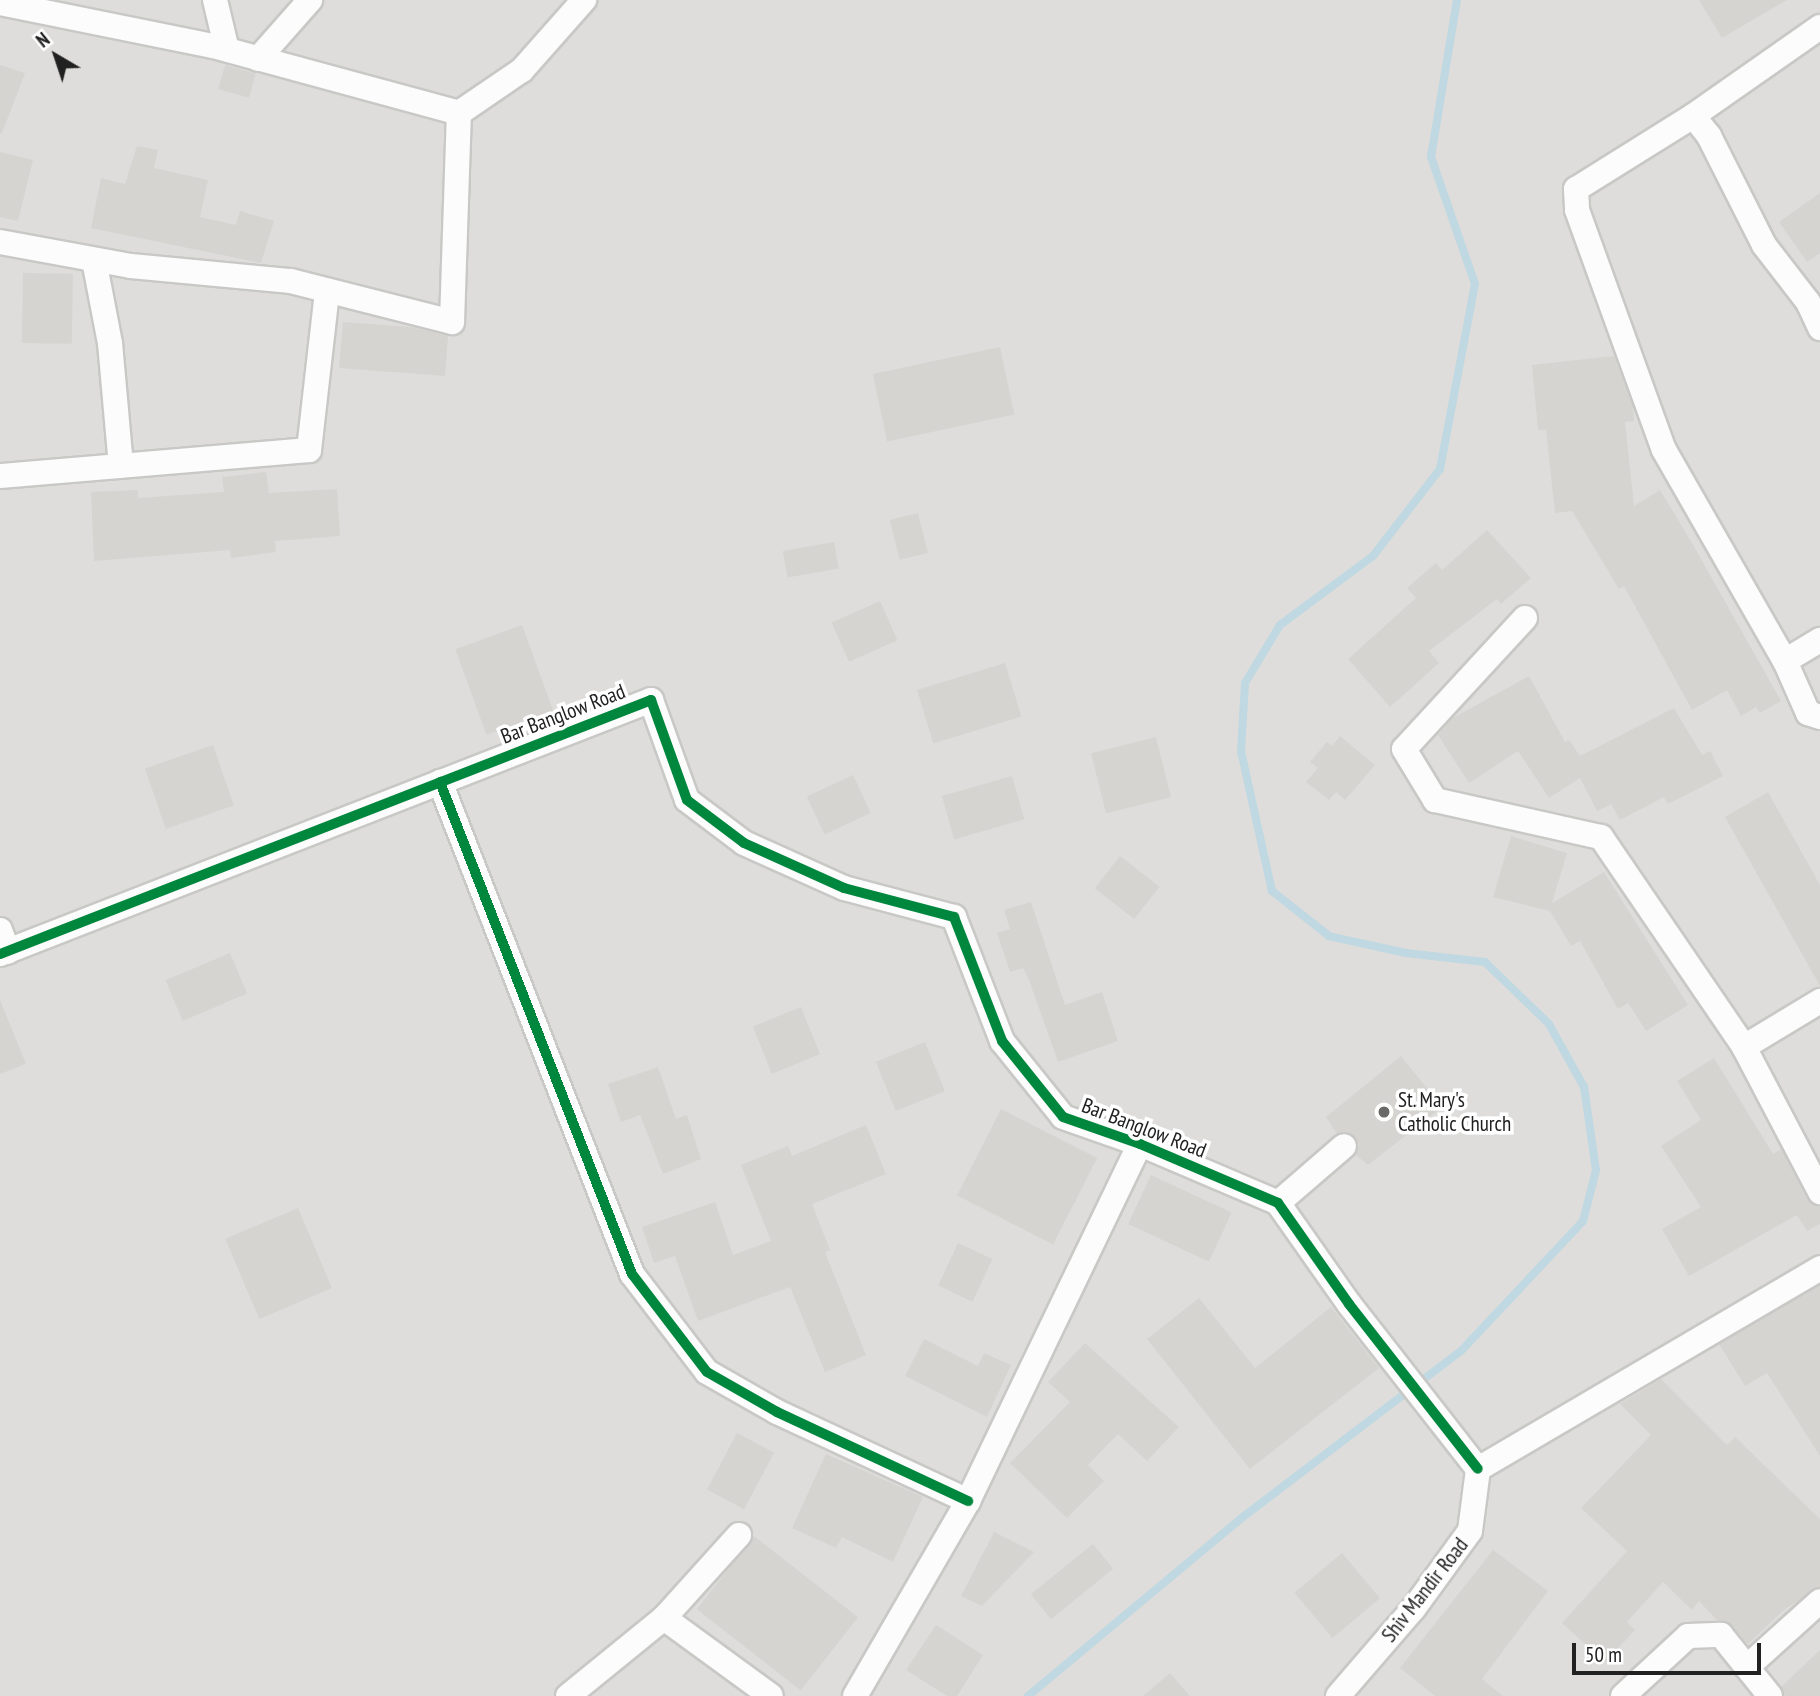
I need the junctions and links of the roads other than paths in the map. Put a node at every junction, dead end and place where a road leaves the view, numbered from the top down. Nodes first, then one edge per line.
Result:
1 (215, 0) edge
2 (310, 0) edge
3 (584, 0) edge
4 (0, 3) edge
5 (1820, 27) edge
6 (228, 50) junction
7 (258, 59) junction
8 (459, 113) junction
9 (1693, 116) junction
10 (0, 242) edge
11 (94, 260) junction
12 (327, 290) junction
13 (1814, 298) edge
14 (1820, 328) edge
15 (121, 466) junction
16 (0, 477) edge
17 (1525, 618) dead end
18 (1820, 640) edge
19 (1785, 661) junction
20 (1820, 717) edge
21 (440, 782) junction
22 (3, 945) edge
23 (1820, 1001) edge
24 (1744, 1047) junction
25 (1140, 1144) junction
26 (1344, 1146) dead end
27 (1820, 1192) edge
28 (1278, 1203) junction
29 (1820, 1268) edge
30 (1478, 1469) junction
31 (968, 1501) junction
32 (739, 1535) dead end
33 (1820, 1601) edge
34 (664, 1618) junction
35 (1746, 1667) junction
36 (568, 1696) edge
37 (771, 1696) edge
38 (855, 1696) edge
39 (1338, 1696) edge
40 (1623, 1696) edge
41 (1770, 1696) edge

1 - 6 street
2 - 7 street
3 - 8 street
4 - 6 street
5 - 9 street
6 - 7 street
7 - 8 street
8 - 12 street
9 - 13 street
9 - 19 street
10 - 11 street
11 - 12 street
11 - 15 street
12 - 15 street
13 - 14 street
15 - 16 street
17 - 24 street
18 - 19 street
19 - 20 street
21 - 22 street, Bar Banglow Road
21 - 25 street, Bar Banglow Road
21 - 31 street
23 - 24 street
24 - 27 street
25 - 28 street, Bar Banglow Road
25 - 31 street
26 - 28 street
28 - 30 street
29 - 30 street
30 - 39 street, Shiv Mandir Road
31 - 38 street
32 - 34 street
33 - 35 street
34 - 36 street
34 - 37 street
35 - 40 street
35 - 41 street

